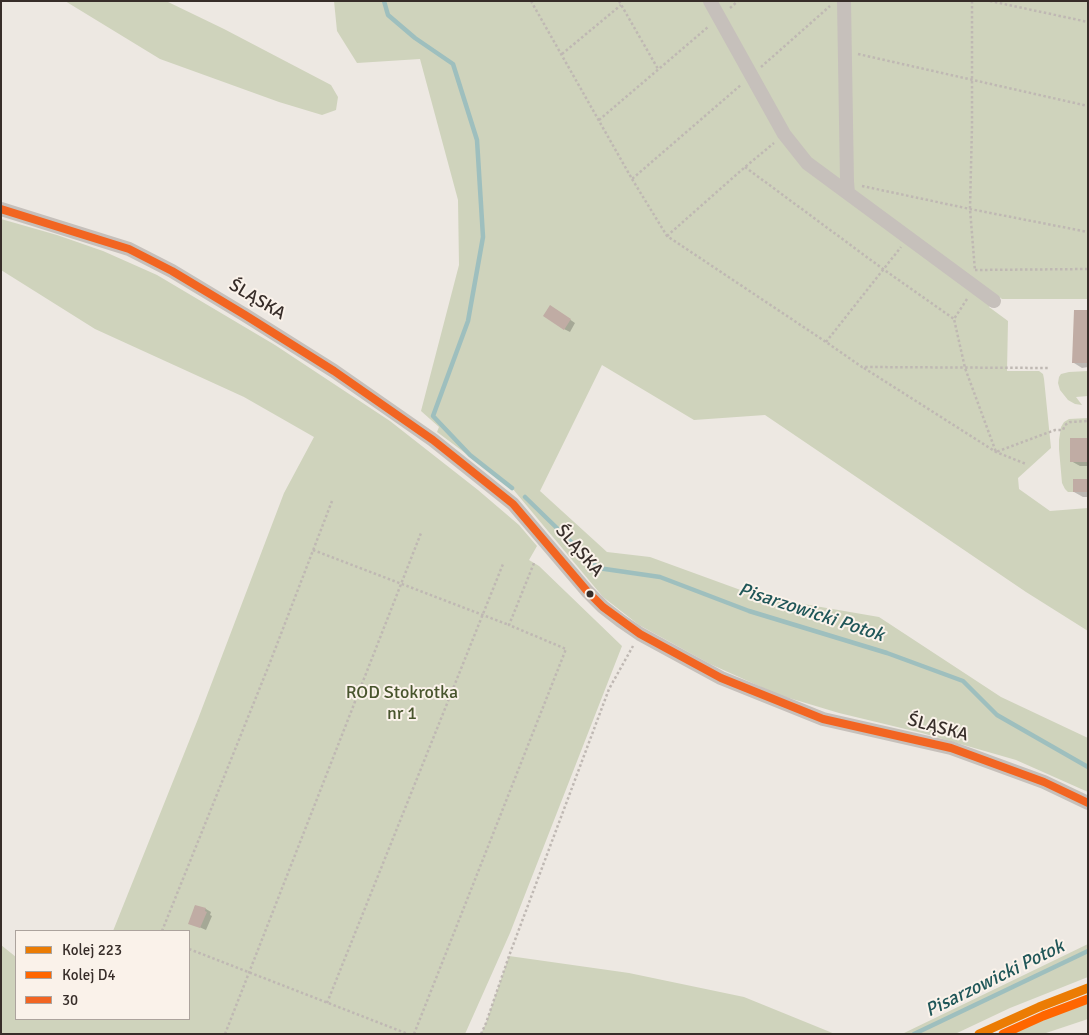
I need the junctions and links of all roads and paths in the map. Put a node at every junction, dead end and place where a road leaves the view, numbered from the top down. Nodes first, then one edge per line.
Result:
1 (531, 1) edge
2 (619, 1) edge
3 (710, 1) edge
4 (738, 1) edge
5 (835, 1) edge
6 (844, 1) edge
7 (972, 1) edge
8 (990, 1) edge
9 (621, 5) junction
10 (719, 18) junction
11 (1088, 22) edge
12 (845, 51) junction
13 (562, 54) junction
14 (658, 69) junction
15 (752, 76) junction
16 (972, 79) junction
17 (1088, 106) edge
18 (599, 120) junction
19 (784, 134) junction
20 (745, 166) junction
21 (632, 179) junction
22 (848, 188) junction
23 (1, 209) edge
24 (970, 209) junction
25 (1088, 232) edge
26 (667, 236) junction
27 (909, 238) junction
28 (884, 269) junction
29 (1088, 269) edge
30 (975, 270) junction
31 (975, 287) junction
32 (994, 301) dead end
33 (954, 320) junction
34 (826, 342) junction
35 (862, 367) junction
36 (965, 368) junction
37 (1050, 368) dead end
38 (1088, 421) edge
39 (996, 452) junction
40 (1026, 464) dead end
41 (332, 501) dead end
42 (421, 533) dead end
43 (313, 550) junction
44 (534, 563) dead end
45 (503, 564) dead end
46 (401, 584) junction
47 (482, 615) junction
48 (509, 625) junction
49 (640, 634) junction
50 (1088, 803) edge
51 (162, 930) edge
52 (190, 949) edge
53 (249, 972) junction
54 (327, 1003) junction
55 (225, 1034) edge
56 (408, 1034) edge
57 (414, 1034) edge
58 (481, 1034) edge

1 - 13 path
2 - 9 path
3 - 10 street
4 - 10 path
5 - 15 path
6 - 12 street
7 - 16 path
8 - 11 path
9 - 13 path
9 - 14 path
10 - 14 path
10 - 15 street
12 - 16 path
12 - 22 street
13 - 18 path
14 - 18 path
15 - 19 street
15 - 21 path
16 - 17 path
16 - 24 path
18 - 21 path
19 - 20 path
19 - 22 street
20 - 26 path
20 - 28 path
21 - 26 path
22 - 24 path
22 - 27 street
23 - 49 street, ŚLĄSKA
24 - 25 path
24 - 30 path
26 - 34 path
27 - 28 path
27 - 31 street
28 - 33 path
28 - 34 path
29 - 30 path
30 - 31 path
31 - 32 street
31 - 33 path
33 - 36 path
34 - 35 path
35 - 36 path
35 - 39 path
36 - 37 path
36 - 39 path
38 - 39 path
39 - 40 path
41 - 43 path
42 - 46 path
43 - 46 path
43 - 51 path
44 - 48 path
45 - 47 path
46 - 47 path
46 - 53 path
47 - 48 path
47 - 54 path
48 - 57 path
49 - 50 street, ŚLĄSKA
49 - 58 path
52 - 53 path
53 - 54 path
53 - 55 path
54 - 56 path

